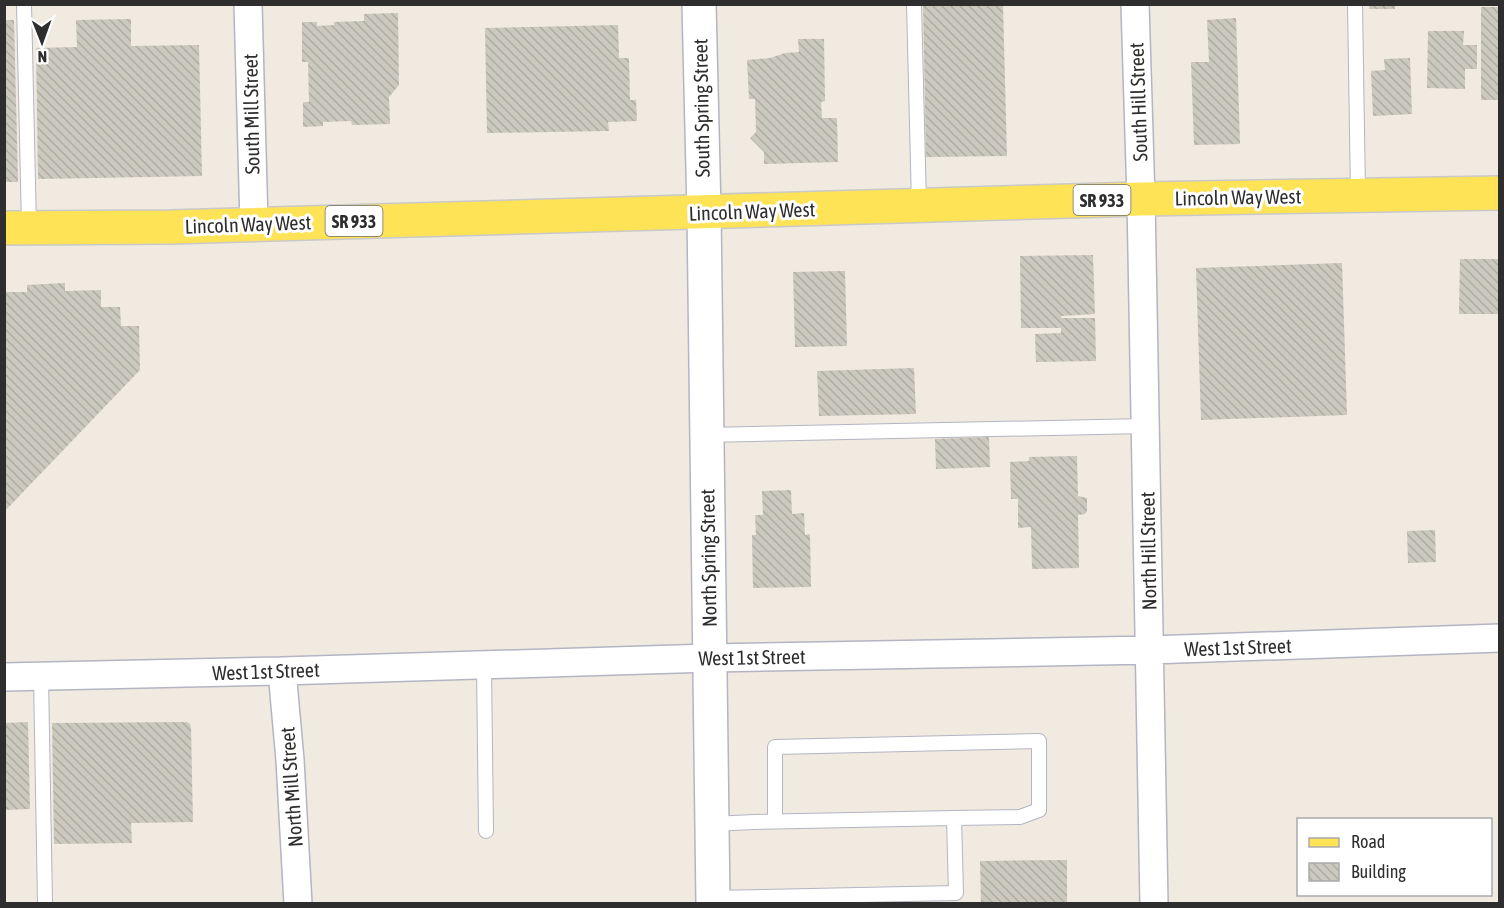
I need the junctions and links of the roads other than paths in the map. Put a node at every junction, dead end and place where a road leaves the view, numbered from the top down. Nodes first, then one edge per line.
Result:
1 (24, 4) edge
2 (248, 4) edge
3 (699, 4) edge
4 (914, 4) edge
5 (1135, 4) edge
6 (1355, 4) edge
7 (1500, 193) edge
8 (1358, 195) junction
9 (1141, 199) junction
10 (919, 205) junction
11 (704, 212) junction
12 (254, 224) junction
13 (17, 228) edge
14 (1145, 426) junction
15 (706, 435) junction
16 (1500, 638) edge
17 (1150, 650) junction
18 (710, 658) junction
19 (484, 665) junction
20 (282, 671) junction
21 (4, 677) edge
22 (41, 677) junction
23 (954, 818) junction
24 (776, 822) junction
25 (712, 824) junction
26 (486, 831) dead end
27 (713, 901) edge
28 (45, 903) edge
29 (298, 903) edge
30 (1154, 903) edge

1 - 13 lane
2 - 12 street, South Mill Street
3 - 11 street, South Spring Street
4 - 10 lane
5 - 9 street, South Hill Street
6 - 8 lane
7 - 8 main road, Lincoln Way West / SR 933
8 - 9 main road, Lincoln Way West / SR 933
9 - 10 main road, Lincoln Way West / SR 933
9 - 14 street, North Hill Street
10 - 11 main road, Lincoln Way West / SR 933
11 - 12 main road, Lincoln Way West / SR 933
11 - 15 street, North Spring Street
12 - 13 main road, Lincoln Way West / SR 933
14 - 15 lane
14 - 17 street, North Hill Street
15 - 18 street, North Spring Street
16 - 17 street, West 1st Street
17 - 18 street, West 1st Street
17 - 30 street, North Hill Street
18 - 19 street, West 1st Street
18 - 25 street, North Spring Street
19 - 20 street, West 1st Street
19 - 26 lane
20 - 22 street, West 1st Street
20 - 29 street, North Mill Street
21 - 22 street, West 1st Street
22 - 28 lane
23 - 24 lane
23 - 24 lane
23 - 27 lane
24 - 25 lane
25 - 27 street, North Spring Street

